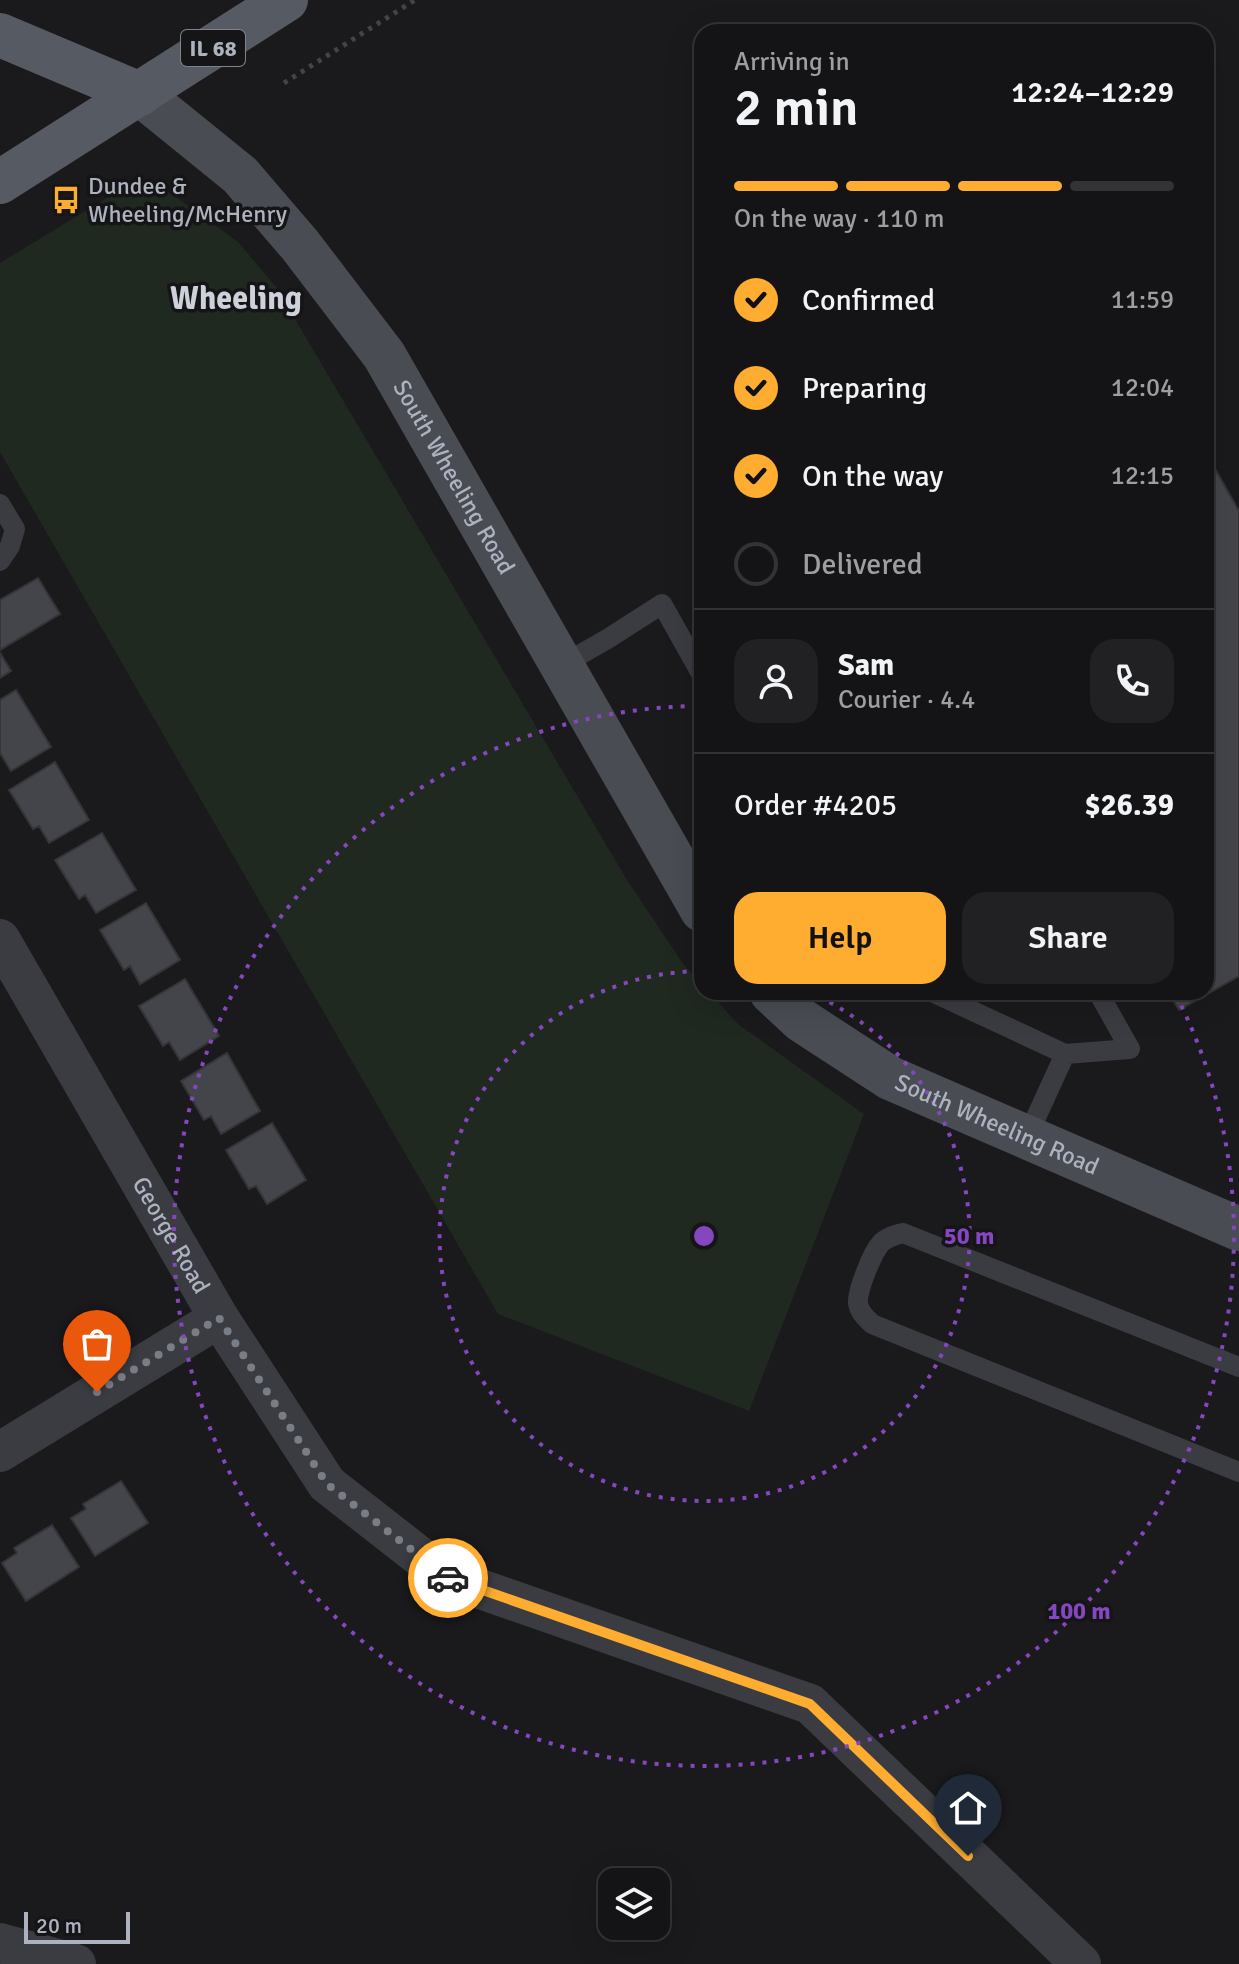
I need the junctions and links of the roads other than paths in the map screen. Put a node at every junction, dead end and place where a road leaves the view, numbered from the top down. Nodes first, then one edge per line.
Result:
1 (286, 0) edge
2 (0, 35) edge
3 (140, 94) junction
4 (0, 182) edge
5 (0, 504) edge
6 (0, 561) edge
7 (694, 661) edge
8 (562, 665) junction
9 (694, 896) edge
10 (0, 939) edge
11 (780, 1000) edge
12 (949, 1000) edge
13 (1102, 1000) edge
14 (1065, 1054) junction
15 (1027, 1137) junction
16 (1239, 1229) edge
17 (219, 1318) junction
18 (1239, 1367) edge
19 (0, 1452) edge
20 (1239, 1472) edge
21 (0, 1943) edge
22 (65, 1963) edge
23 (1081, 1964) edge

1 - 3 main road, IL 68
2 - 3 main road
3 - 4 main road, IL 68
3 - 8 main road, South Wheeling Road
5 - 6 lane
7 - 8 lane
8 - 9 main road, South Wheeling Road
10 - 17 street, George Road
11 - 15 main road, South Wheeling Road
12 - 14 lane
13 - 14 lane
14 - 15 lane
15 - 16 main road, South Wheeling Road
17 - 19 street
17 - 23 street, George Road
18 - 20 lane
21 - 22 street

